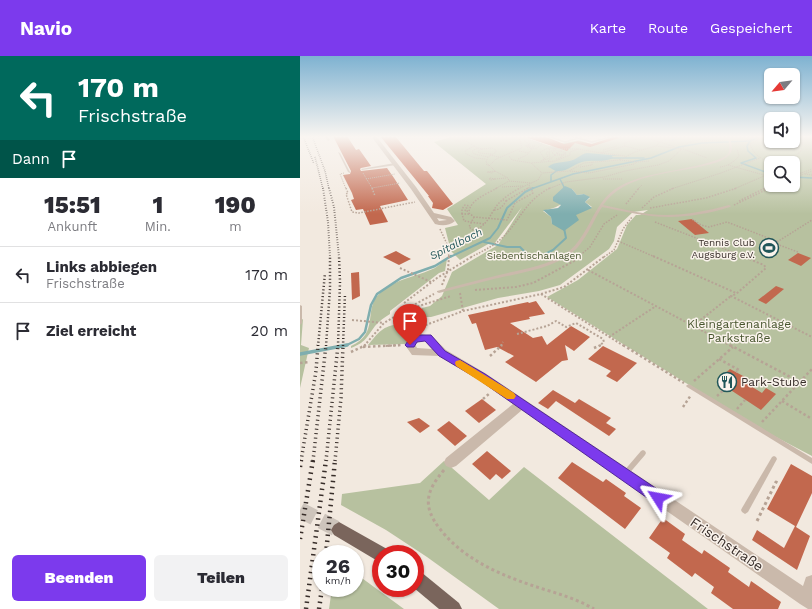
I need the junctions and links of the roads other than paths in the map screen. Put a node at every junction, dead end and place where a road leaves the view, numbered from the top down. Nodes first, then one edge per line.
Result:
1 (345, 162) edge
2 (714, 162) edge
3 (395, 164) joint
4 (362, 169) dead end
5 (350, 171) road end
6 (601, 206) junction
7 (729, 206) road end
8 (432, 215) junction
9 (439, 292) road end
10 (300, 306) edge
11 (300, 323) edge
12 (442, 353) junction
13 (689, 386) road end
14 (521, 404) junction
15 (643, 454) dead end
16 (774, 459) dead end
17 (812, 461) edge
18 (451, 462) road end
19 (625, 475) junction
20 (745, 510) dead end
21 (339, 530) tunnel mouth
22 (372, 550) edge
23 (424, 585) edge
24 (810, 594) edge
25 (453, 609) edge

1 - 5 lane
2 - 6 lane
3 - 4 lane
3 - 8 street
6 - 7 lane
6 - 9 lane
8 - 8 street
10 - 11 lane
12 - 12 street, Frischstraße
12 - 14 street, Frischstraße
13 - 17 lane
14 - 18 street
14 - 19 street, Frischstraße
15 - 19 lane
16 - 20 lane
19 - 24 street, Frischstraße
21 - 22 main road
23 - 25 main road

